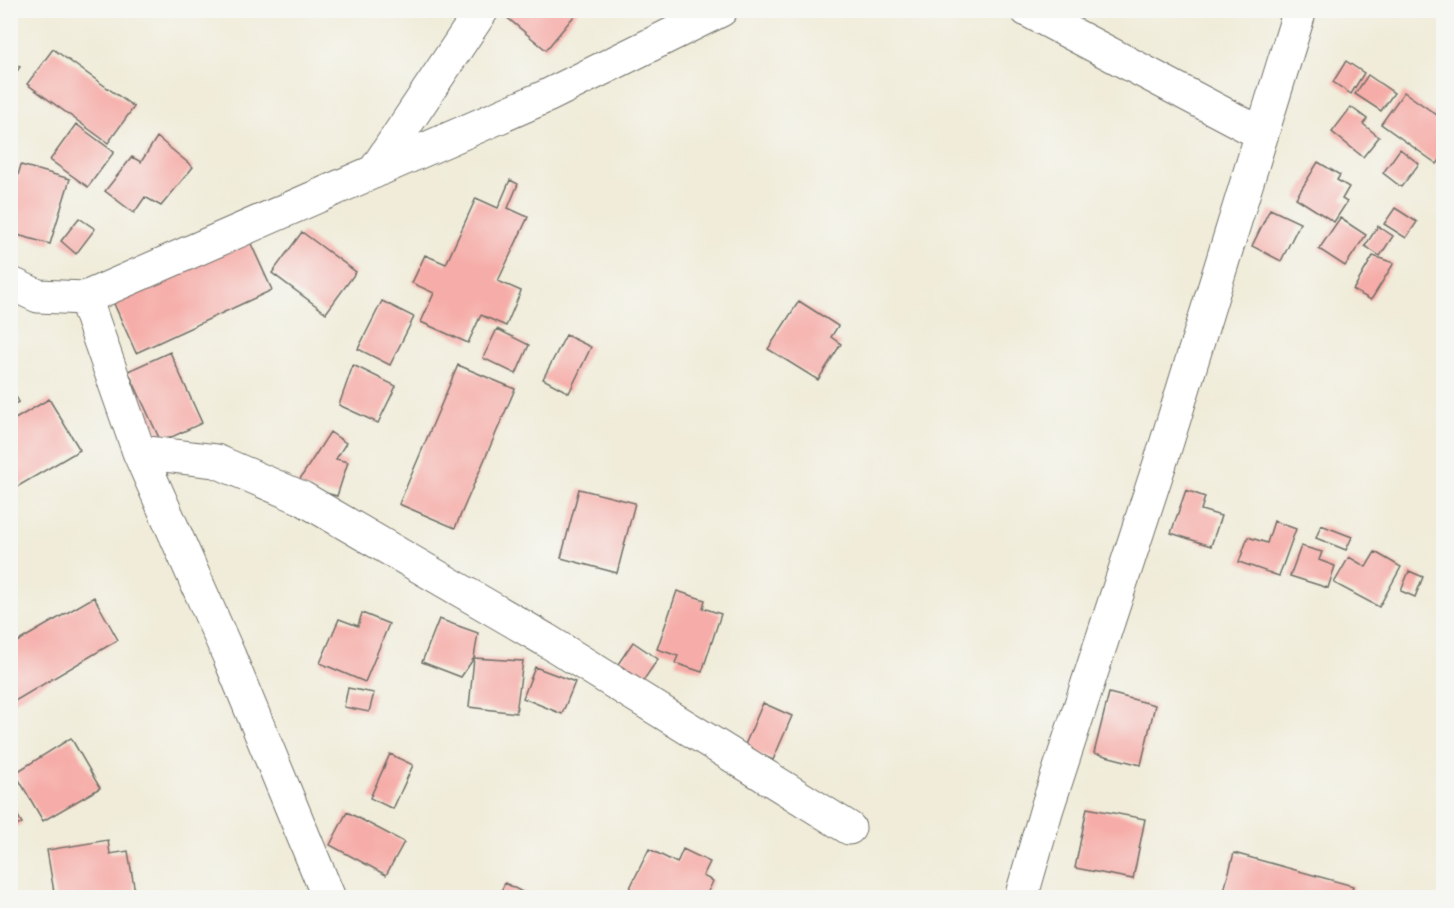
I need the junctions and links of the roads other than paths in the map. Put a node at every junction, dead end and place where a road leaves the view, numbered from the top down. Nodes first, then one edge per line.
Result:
1 (482, 10) edge
2 (721, 10) edge
3 (1027, 10) edge
4 (1300, 10) edge
5 (1262, 134) junction
6 (374, 172) junction
7 (10, 283) edge
8 (85, 298) junction
9 (139, 452) junction
10 (849, 828) dead end
11 (329, 897) edge
12 (1021, 897) edge

1 - 6 street
2 - 6 street
3 - 5 street
4 - 5 street
5 - 12 street
6 - 8 street
7 - 8 street
8 - 9 street
9 - 10 street
9 - 11 street

